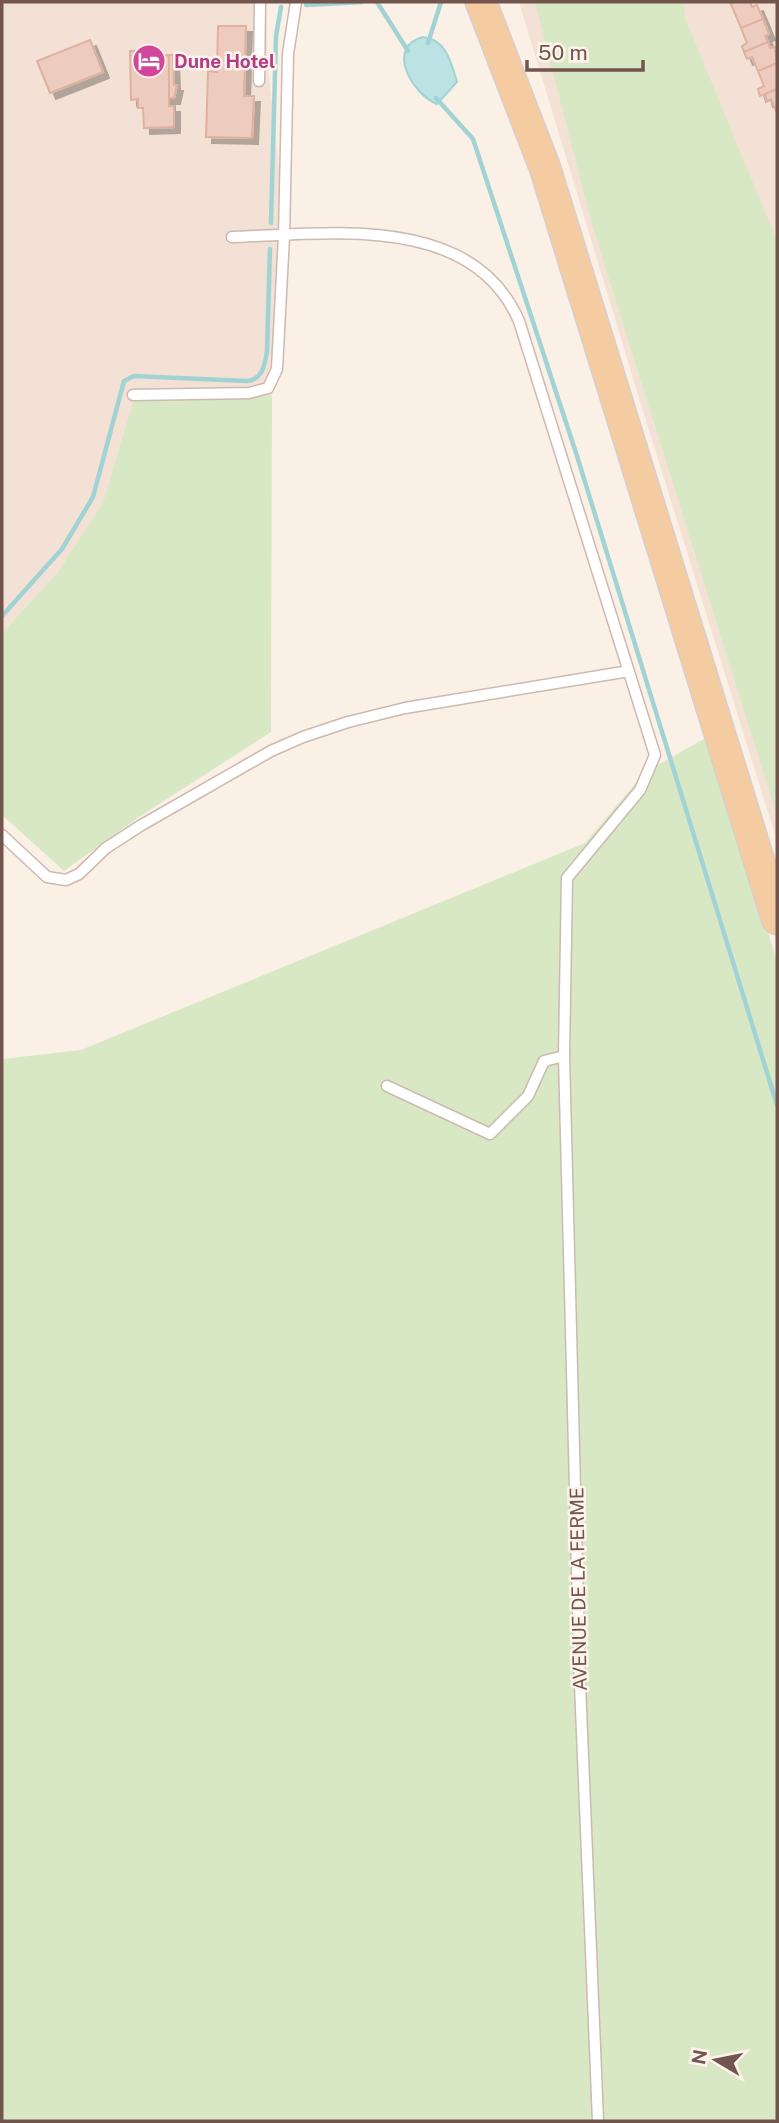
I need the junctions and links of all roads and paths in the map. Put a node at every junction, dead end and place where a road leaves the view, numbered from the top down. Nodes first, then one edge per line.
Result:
1 (260, 2) edge
2 (296, 2) edge
3 (481, 2) edge
4 (504, 2) edge
5 (259, 80) dead end
6 (284, 236) junction
7 (232, 237) dead end
8 (133, 396) dead end
9 (629, 671) junction
10 (2, 835) edge
11 (777, 871) edge
12 (777, 919) edge
13 (564, 1056) junction
14 (387, 1086) dead end
15 (598, 2121) edge

1 - 5 lane
2 - 6 lane
3 - 12 main road
4 - 11 main road
6 - 7 lane, AVENUE DE LA FERME
6 - 8 lane
6 - 9 lane, AVENUE DE LA FERME
9 - 10 lane
9 - 13 lane, AVENUE DE LA FERME
13 - 14 lane
13 - 15 lane, AVENUE DE LA FERME

